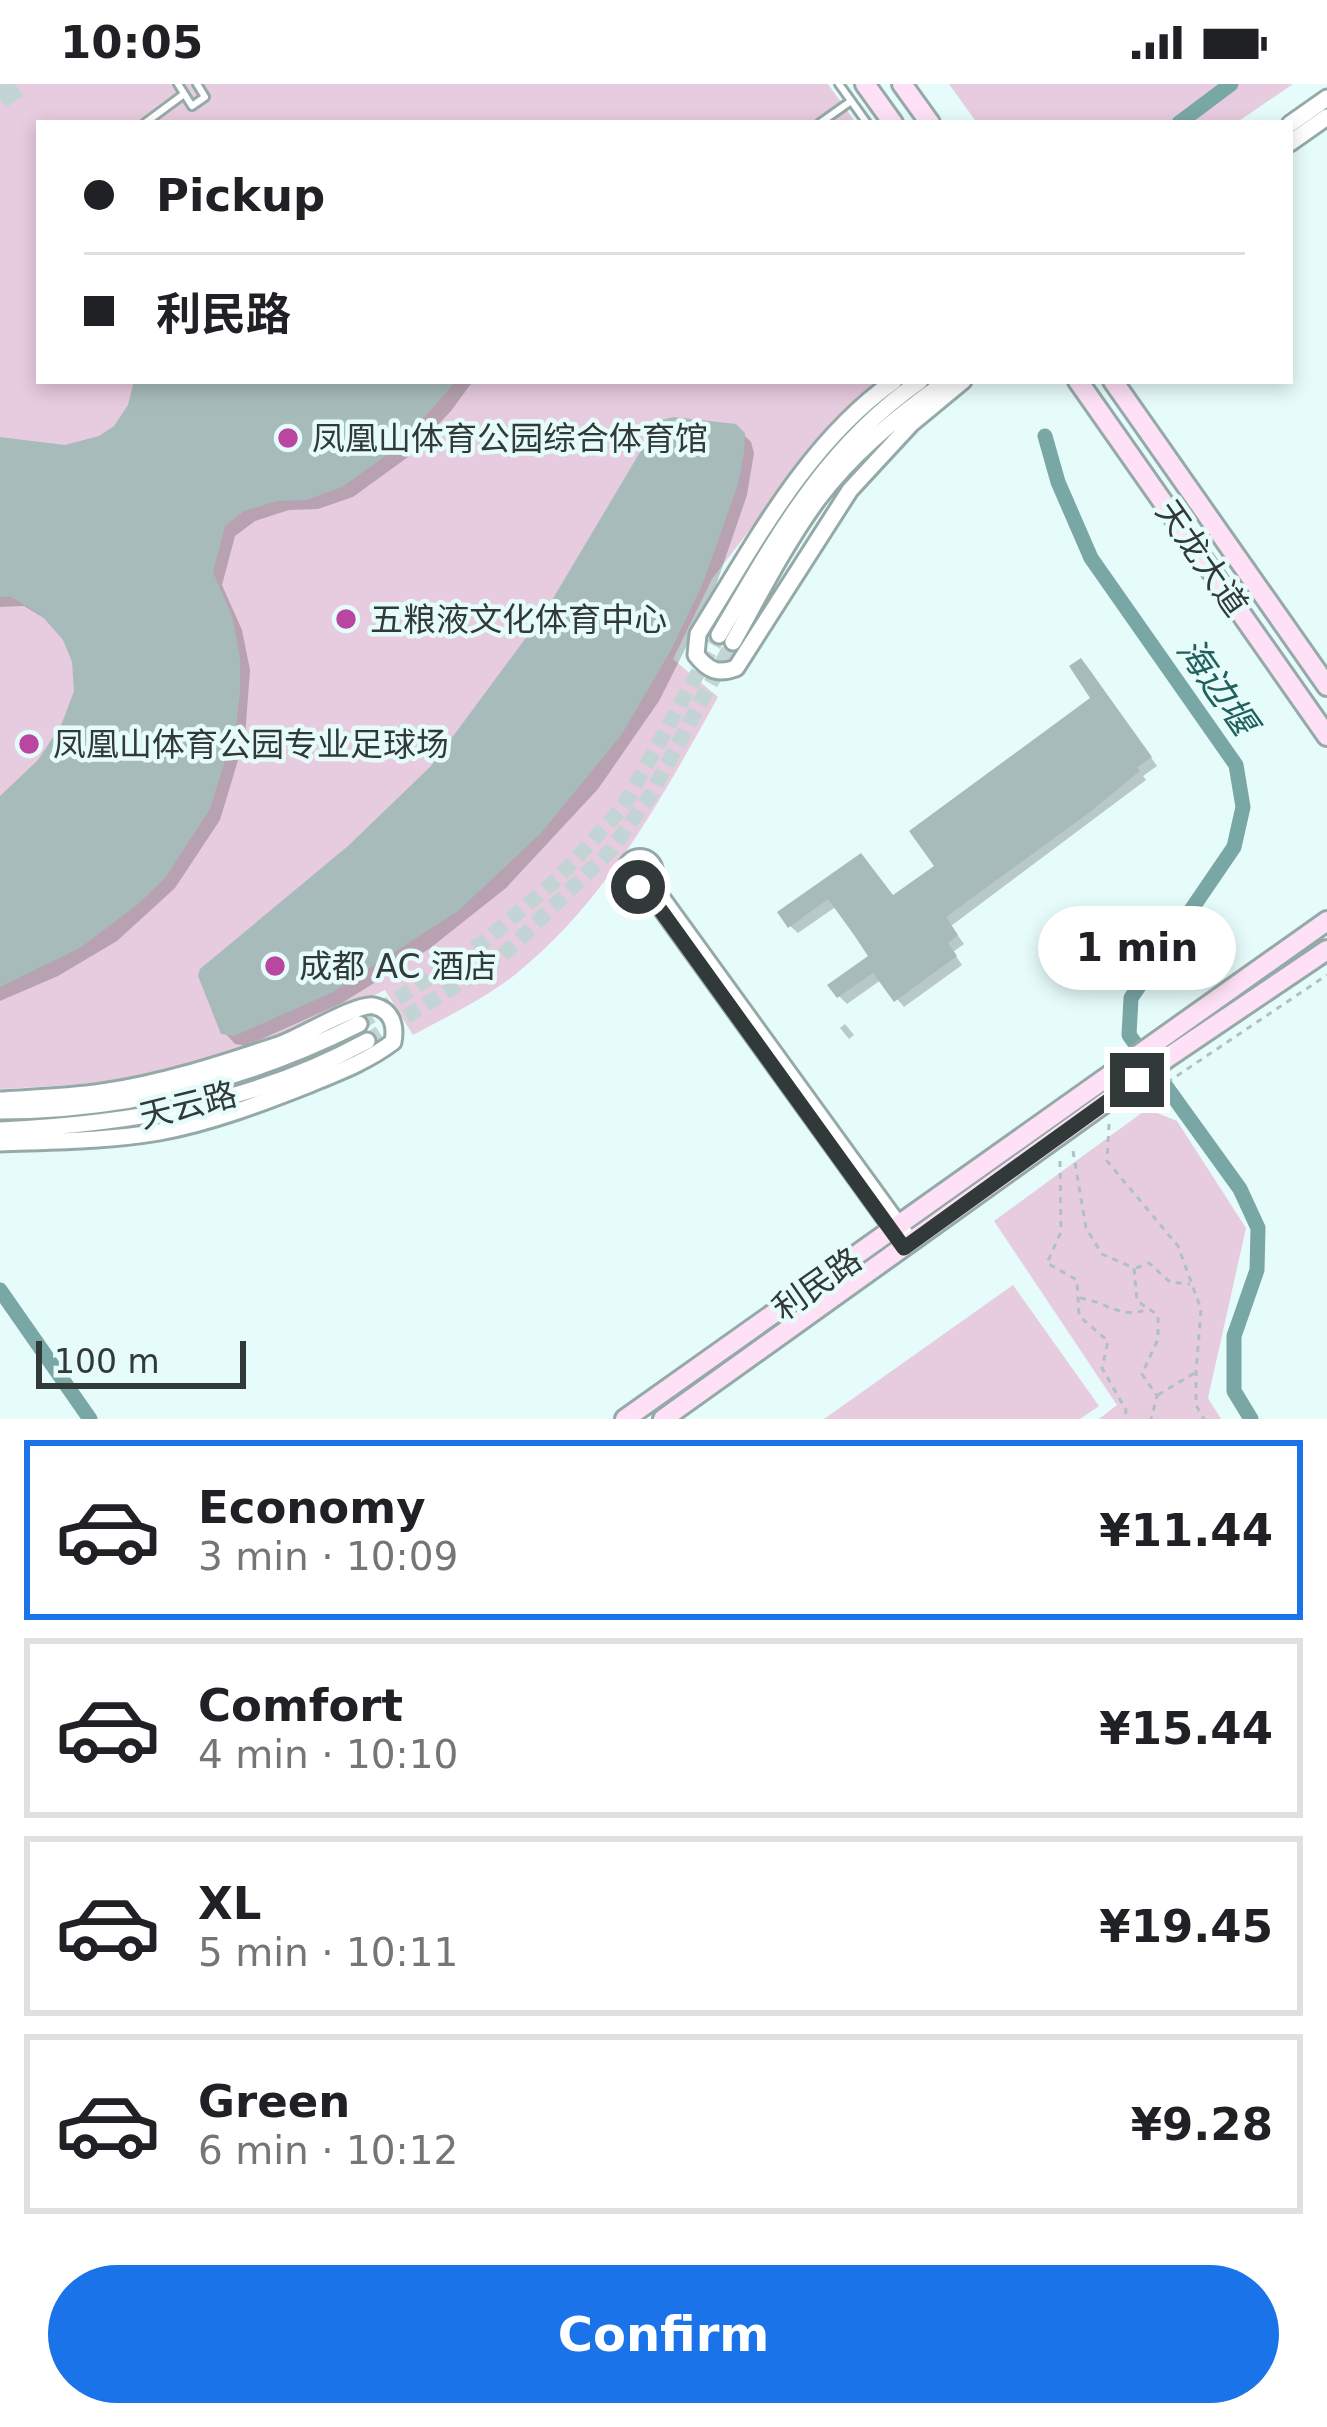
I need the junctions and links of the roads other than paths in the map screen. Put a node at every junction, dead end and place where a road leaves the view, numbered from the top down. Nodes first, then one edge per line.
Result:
1 (178, 84) edge
2 (197, 84) edge
3 (839, 84) edge
4 (865, 84) edge
5 (902, 84) edge
6 (184, 94) junction
7 (1327, 98) edge
8 (851, 100) junction
9 (1327, 117) edge
10 (149, 120) edge
11 (824, 120) edge
12 (865, 120) edge
13 (891, 120) edge
14 (928, 120) edge
15 (1293, 122) edge
16 (1293, 141) edge
17 (891, 384) edge
18 (916, 384) edge
19 (943, 384) edge
20 (959, 384) edge
21 (1080, 384) edge
22 (1115, 384) edge
23 (1327, 686) edge
24 (1327, 736) edge
25 (648, 885) dead end
26 (1327, 921) edge
27 (1327, 950) edge
28 (359, 1024) tunnel mouth
29 (367, 1041) tunnel mouth
30 (1173, 1055) junction
31 (1137, 1081) junction
32 (0, 1100) edge
33 (0, 1112) edge
34 (0, 1130) edge
35 (0, 1143) edge
36 (897, 1228) junction
37 (908, 1245) junction
38 (626, 1419) edge
39 (663, 1419) edge

1 - 6 lane
2 - 6 lane
3 - 8 lane
4 - 13 main road
5 - 14 main road
6 - 10 lane
7 - 15 street
8 - 11 lane
8 - 12 lane
9 - 16 street
17 - 20 street
18 - 19 street
21 - 24 main road, 天龙大道
22 - 23 main road, 天龙大道
25 - 36 street
26 - 30 main road
27 - 30 main road
28 - 33 street, 天云路
29 - 34 street, 天云路
30 - 31 main road
31 - 36 main road, 利民路
31 - 37 main road, 利民路
32 - 35 street
36 - 37 street
36 - 38 main road, 利民路
37 - 39 main road, 利民路

